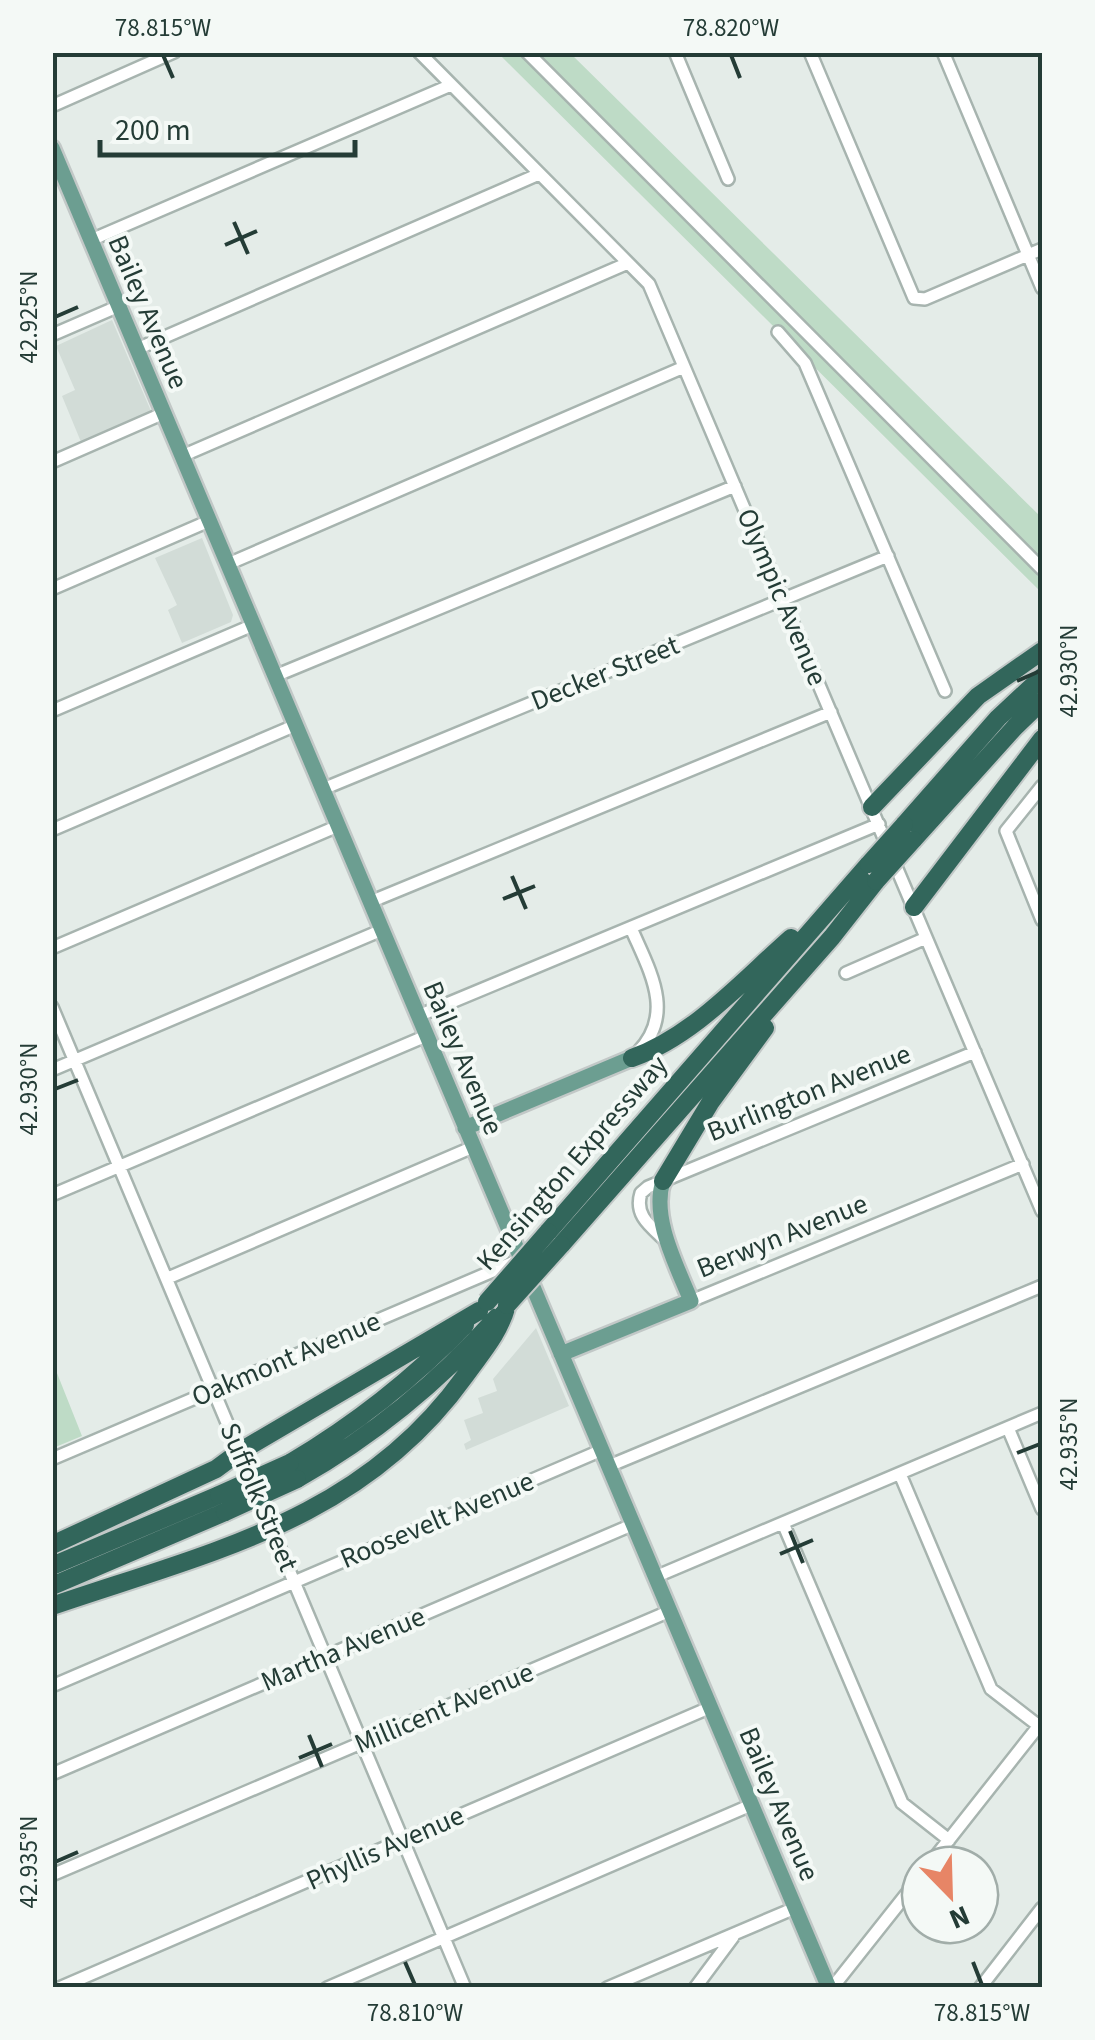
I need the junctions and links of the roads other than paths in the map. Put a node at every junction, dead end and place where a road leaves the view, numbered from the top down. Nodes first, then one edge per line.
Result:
1 (174, 52) edge
2 (419, 52) edge
3 (527, 52) edge
4 (675, 52) edge
5 (810, 52) edge
6 (943, 52) edge
7 (451, 85) junction
8 (52, 106) edge
9 (52, 148) edge
10 (540, 174) junction
11 (728, 179) dead end
12 (91, 240) junction
13 (1042, 249) edge
14 (1028, 255) junction
15 (628, 263) junction
16 (1042, 288) edge
17 (119, 306) junction
18 (778, 332) dead end
19 (52, 335) edge
20 (137, 349) junction
21 (684, 367) junction
22 (164, 413) junction
23 (182, 456) junction
24 (52, 462) edge
25 (735, 486) junction
26 (209, 521) junction
27 (888, 556) junction
28 (228, 564) junction
29 (1042, 569) edge
30 (52, 589) edge
31 (782, 600) junction
32 (253, 625) junction
33 (1042, 651) edge
34 (275, 676) junction
35 (1042, 677) edge
36 (945, 691) dead end
37 (1042, 701) edge
38 (52, 711) edge
39 (830, 712) junction
40 (296, 725) junction
41 (1042, 739) edge
42 (1042, 786) edge
43 (322, 789) junction
44 (875, 816) junction
45 (338, 826) junction
46 (52, 830) edge
47 (908, 833) junction
48 (844, 892) junction
49 (370, 902) junction
50 (914, 907) junction
51 (1042, 920) edge
52 (632, 928) junction
53 (382, 930) junction
54 (832, 937) junction
55 (926, 938) junction
56 (52, 948) edge
57 (846, 973) dead end
58 (52, 1007) edge
59 (418, 1016) junction
60 (426, 1036) junction
61 (975, 1052) junction
62 (632, 1058) junction
63 (75, 1061) junction
64 (52, 1070) edge
65 (466, 1128) junction
66 (474, 1147) junction
67 (1022, 1164) junction
68 (120, 1166) junction
69 (663, 1181) junction
70 (52, 1195) edge
71 (1042, 1211) edge
72 (554, 1239) junction
73 (520, 1259) junction
74 (168, 1278) junction
75 (1042, 1286) edge
76 (691, 1301) junction
77 (490, 1316) junction
78 (561, 1354) junction
79 (213, 1390) junction
80 (1042, 1413) edge
81 (1008, 1428) junction
82 (240, 1452) junction
83 (605, 1458) junction
84 (52, 1459) edge
85 (900, 1474) junction
86 (222, 1504) junction
87 (1042, 1510) edge
88 (783, 1523) junction
89 (634, 1524) junction
90 (272, 1528) junction
91 (52, 1545) edge
92 (52, 1566) edge
93 (655, 1577) junction
94 (295, 1582) junction
95 (52, 1586) edge
96 (52, 1606) edge
97 (670, 1612) junction
98 (325, 1657) junction
99 (52, 1686) edge
100 (711, 1707) junction
101 (1041, 1723) edge
102 (361, 1744) junction
103 (52, 1774) edge
104 (752, 1805) junction
105 (402, 1840) junction
106 (949, 1840) junction
107 (945, 1845) edge
108 (52, 1876) edge
109 (900, 1902) edge
110 (795, 1908) junction
111 (1042, 1908) edge
112 (735, 1933) junction
113 (443, 1937) junction
114 (59, 1988) edge
115 (327, 1988) edge
116 (464, 1988) edge
117 (606, 1988) edge
118 (694, 1988) edge
119 (831, 1988) edge
120 (980, 1988) edge

1 - 8 street
2 - 7 street, Olympic Avenue
3 - 29 street
4 - 11 street
5 - 14 street
6 - 14 street
7 - 10 street, Olympic Avenue
7 - 12 street
9 - 12 main road, Bailey Avenue
10 - 15 street, Olympic Avenue
10 - 20 street
12 - 17 main road, Bailey Avenue
13 - 14 street
14 - 16 street
15 - 21 street, Olympic Avenue
15 - 23 street
17 - 19 street
17 - 20 main road, Bailey Avenue
18 - 27 street
20 - 22 main road, Bailey Avenue
21 - 25 street, Olympic Avenue
21 - 28 street
22 - 23 main road, Bailey Avenue
22 - 24 street
23 - 26 main road, Bailey Avenue
25 - 31 street, Olympic Avenue
25 - 34 street
26 - 28 main road, Bailey Avenue
26 - 30 street
27 - 31 street, Decker Street
27 - 36 street
28 - 32 main road, Bailey Avenue
31 - 39 street, Olympic Avenue
31 - 43 street, Decker Street
32 - 34 main road, Bailey Avenue
32 - 38 street
33 - 44 highway
34 - 40 main road, Bailey Avenue
35 - 47 highway, Kensington Expressway
37 - 47 highway, Kensington Expressway
39 - 44 street, Olympic Avenue
39 - 49 street
40 - 43 main road, Bailey Avenue
40 - 46 street
41 - 50 highway
42 - 51 street
43 - 45 main road, Bailey Avenue
44 - 50 street, Olympic Avenue
44 - 52 street
45 - 49 main road, Bailey Avenue
45 - 56 street
47 - 48 highway, Kensington Expressway, bridge
47 - 54 highway, Kensington Expressway, bridge
48 - 62 highway
48 - 72 highway, Kensington Expressway
49 - 53 main road, Bailey Avenue
50 - 55 street, Olympic Avenue
52 - 59 street
52 - 62 street
53 - 59 main road, Bailey Avenue
53 - 63 street
54 - 69 highway
54 - 72 highway, Kensington Expressway
55 - 57 street
55 - 61 street, Olympic Avenue
58 - 63 street, Suffolk Street
59 - 60 main road, Bailey Avenue
60 - 65 main road, Bailey Avenue
60 - 68 street
61 - 67 street, Olympic Avenue
61 - 69 street, Burlington Avenue
62 - 65 main road
63 - 64 street
63 - 68 street, Suffolk Street
65 - 66 main road, Bailey Avenue
66 - 73 main road, Bailey Avenue
66 - 74 street
67 - 71 street, Olympic Avenue
67 - 76 street, Berwyn Avenue
68 - 70 street
68 - 74 street, Suffolk Street
69 - 76 main road
72 - 77 highway, Kensington Expressway, bridge
72 - 77 highway, Kensington Expressway, bridge
73 - 78 main road, Bailey Avenue
73 - 79 street, Oakmont Avenue
74 - 79 street, Suffolk Street
75 - 83 street, Roosevelt Avenue
76 - 78 main road, Berwyn Avenue
77 - 82 highway
77 - 86 highway, Kensington Expressway, bridge
77 - 90 highway
78 - 83 main road, Bailey Avenue
79 - 82 street, Suffolk Street
79 - 84 street, Oakmont Avenue
80 - 81 street
81 - 85 street
81 - 87 street
82 - 90 street, Suffolk Street
82 - 91 highway
83 - 89 main road, Bailey Avenue
83 - 94 street, Roosevelt Avenue
85 - 88 street
85 - 101 street
86 - 92 highway, Kensington Expressway
86 - 95 highway, Kensington Expressway
88 - 93 street
88 - 106 street
89 - 93 main road, Bailey Avenue
89 - 98 street, Martha Avenue
90 - 94 street, Suffolk Street
90 - 96 highway
93 - 97 main road, Bailey Avenue
94 - 98 street, Suffolk Street
94 - 99 street, Roosevelt Avenue
97 - 100 main road, Bailey Avenue
97 - 102 street, Millicent Avenue
98 - 102 street, Suffolk Street
98 - 103 street, Martha Avenue
100 - 104 main road, Bailey Avenue
100 - 105 street, Phyllis Avenue
101 - 106 street
102 - 105 street, Suffolk Street
102 - 108 street, Millicent Avenue
104 - 110 main road, Bailey Avenue
104 - 113 street
105 - 113 street, Suffolk Street
105 - 114 street, Phyllis Avenue
106 - 107 street
109 - 119 street
110 - 112 street
110 - 119 main road, Bailey Avenue
111 - 120 street
112 - 117 street
112 - 118 street
113 - 115 street
113 - 116 street, Suffolk Street

